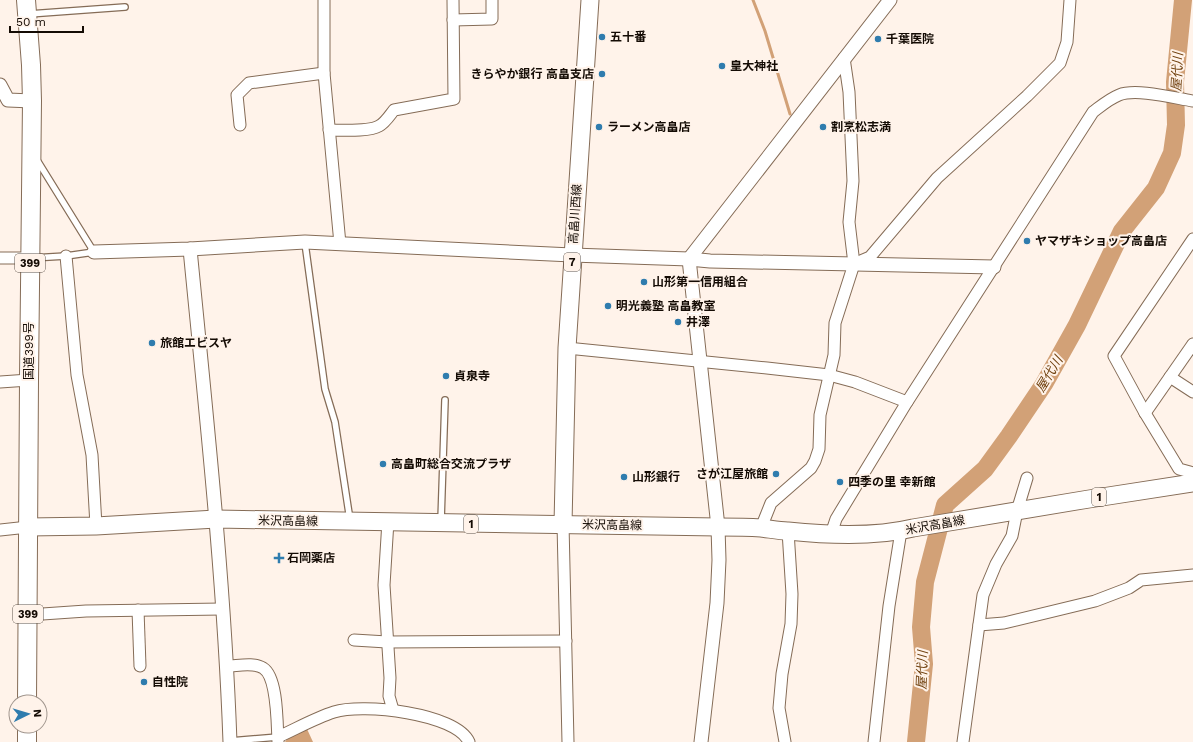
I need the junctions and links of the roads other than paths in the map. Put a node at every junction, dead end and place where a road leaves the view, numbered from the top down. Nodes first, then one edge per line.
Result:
1 (324, 0) edge
2 (453, 0) edge
3 (492, 0) edge
4 (590, 0) edge
5 (890, 0) edge
6 (1070, 0) edge
7 (27, 7) edge
8 (125, 7) dead end
9 (453, 20) junction
10 (844, 58) junction
11 (324, 73) junction
12 (0, 85) edge
13 (32, 101) junction
14 (1193, 101) edge
15 (240, 125) dead end
16 (329, 130) junction
17 (31, 149) junction
18 (1193, 239) edge
19 (305, 242) junction
20 (340, 244) junction
21 (190, 249) junction
22 (94, 252) junction
23 (572, 255) junction
24 (66, 256) junction
25 (0, 258) edge
26 (30, 258) junction
27 (689, 259) junction
28 (854, 264) junction
29 (994, 268) junction
30 (1193, 344) edge
31 (567, 348) junction
32 (700, 362) junction
33 (829, 375) junction
34 (1170, 377) junction
35 (28, 380) junction
36 (0, 382) edge
37 (1193, 392) edge
38 (445, 400) dead end
39 (907, 402) junction
40 (1144, 414) junction
41 (1192, 476) edge
42 (1027, 478) dead end
43 (1011, 512) junction
44 (216, 520) junction
45 (388, 521) junction
46 (350, 522) junction
47 (441, 524) junction
48 (563, 524) junction
49 (96, 526) junction
50 (28, 527) junction
51 (718, 527) junction
52 (761, 528) junction
53 (0, 530) edge
54 (907, 530) junction
55 (788, 531) junction
56 (832, 534) junction
57 (1193, 574) edge
58 (222, 609) junction
59 (138, 610) junction
60 (28, 616) junction
61 (979, 625) junction
62 (354, 640) dead end
63 (566, 641) junction
64 (388, 642) junction
65 (140, 666) dead end
66 (227, 666) junction
67 (27, 694) edge
68 (393, 710) junction
69 (278, 740) edge
70 (230, 741) edge
71 (469, 742) edge
72 (568, 742) edge
73 (701, 742) edge
74 (785, 742) edge
75 (874, 742) edge
76 (964, 742) edge

1 - 11 street
2 - 9 street
3 - 9 street
4 - 23 main road, 高畠川西線 / 7
5 - 10 street
6 - 28 street
7 - 8 lane
7 - 13 highway, 国道399号 / 399
9 - 16 street
10 - 27 street
10 - 28 street
11 - 15 street
11 - 16 street
12 - 13 street
13 - 17 highway, 国道399号 / 399
14 - 29 street
16 - 20 street
17 - 22 lane
17 - 26 highway, 国道399号 / 399
18 - 40 street
19 - 20 street
19 - 21 street
19 - 46 lane
20 - 23 street
21 - 22 street
21 - 44 street
22 - 24 lane
23 - 27 street
23 - 31 main road, 高畠川西線 / 7
24 - 26 lane
24 - 49 street
25 - 26 street
26 - 35 highway, 国道399号 / 399
27 - 28 street
27 - 32 street
28 - 29 street
28 - 33 street
29 - 39 street
30 - 34 street
31 - 32 street
31 - 48 main road, 高畠川西線 / 7
32 - 33 street
32 - 51 street
33 - 39 street
33 - 52 street
34 - 37 street
34 - 40 street
35 - 36 street
35 - 50 highway, 国道399号 / 399
38 - 47 lane
39 - 56 street
40 - 41 street
41 - 43 main road, 米沢高畠線 / 1
42 - 43 street
43 - 54 main road, 米沢高畠線 / 1
43 - 61 street
44 - 46 main road, 米沢高畠線 / 1
44 - 49 main road, 米沢高畠線 / 1
44 - 58 street
45 - 46 main road, 米沢高畠線 / 1
45 - 47 main road, 米沢高畠線 / 1
45 - 64 street
47 - 48 main road, 米沢高畠線 / 1
48 - 51 main road, 米沢高畠線 / 1
48 - 63 street
49 - 50 main road, 米沢高畠線 / 1
50 - 53 street
50 - 60 highway, 国道399号 / 399
51 - 52 main road, 米沢高畠線 / 1
51 - 73 street
52 - 55 main road, 米沢高畠線 / 1
54 - 56 main road, 米沢高畠線 / 1
54 - 75 street
55 - 56 main road, 米沢高畠線 / 1
55 - 74 street
57 - 61 street
58 - 59 street
58 - 66 street
59 - 60 street
59 - 65 street
60 - 67 highway, 国道399号 / 399
61 - 76 street
62 - 64 street
63 - 64 street
63 - 72 street
64 - 68 street
66 - 69 street
66 - 70 street
68 - 69 street
68 - 71 street
69 - 70 lane

